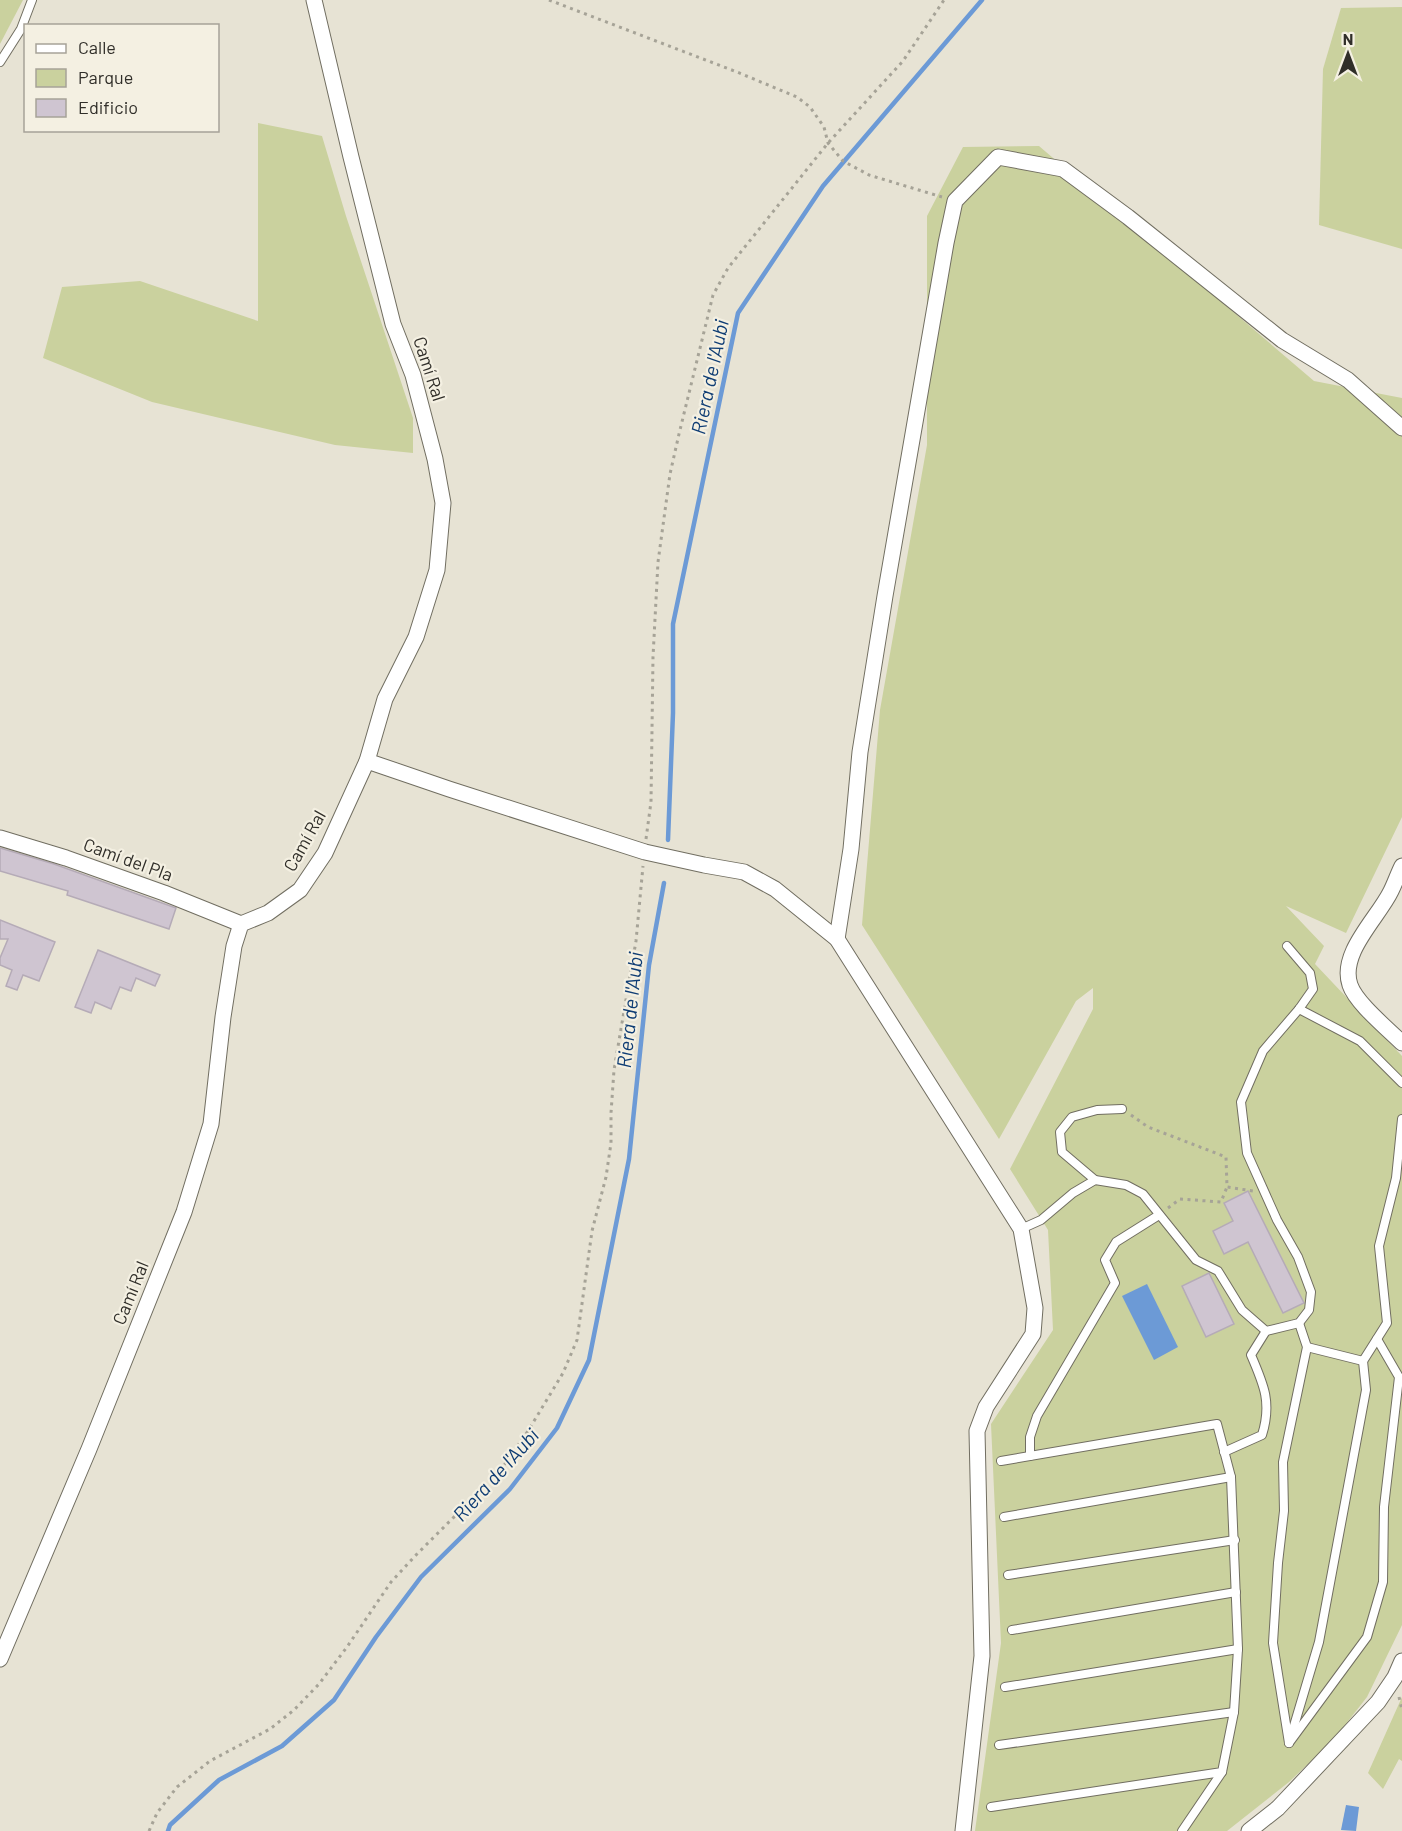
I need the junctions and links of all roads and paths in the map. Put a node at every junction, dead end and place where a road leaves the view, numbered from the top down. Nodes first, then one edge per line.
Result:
1 (32, 0) edge
2 (314, 0) edge
3 (549, 0) edge
4 (944, 0) edge
5 (0, 62) edge
6 (828, 143) junction
7 (956, 201) junction
8 (1402, 428) edge
9 (368, 761) junction
10 (0, 838) edge
11 (645, 852) junction
12 (1402, 866) edge
13 (241, 924) junction
14 (837, 939) junction
15 (1287, 946) dead end
16 (1299, 1009) junction
17 (1402, 1043) edge
18 (1402, 1083) edge
19 (1122, 1109) joint
20 (1402, 1119) edge
21 (1095, 1180) junction
22 (1227, 1187) junction
23 (1264, 1192) junction
24 (1159, 1215) junction
25 (1021, 1228) junction
26 (1299, 1323) junction
27 (1266, 1331) junction
28 (1377, 1339) junction
29 (1307, 1347) junction
30 (1363, 1361) junction
31 (1224, 1452) junction
32 (1030, 1456) junction
33 (1001, 1461) dead end
34 (1231, 1477) junction
35 (1004, 1517) dead end
36 (1235, 1540) junction
37 (1008, 1575) dead end
38 (1236, 1592) junction
39 (1012, 1630) dead end
40 (1238, 1649) junction
41 (0, 1659) edge
42 (1402, 1661) edge
43 (1005, 1687) dead end
44 (1234, 1712) junction
45 (1288, 1743) junction
46 (999, 1745) dead end
47 (1222, 1772) junction
48 (991, 1807) dead end
49 (149, 1831) edge
50 (963, 1831) edge
51 (1182, 1831) edge
52 (1249, 1831) edge

1 - 5 lane
2 - 9 street, Camí Ral
3 - 6 path
4 - 6 path
6 - 7 path
6 - 11 path
7 - 8 street
7 - 14 street
9 - 11 street
9 - 13 street, Camí Ral
10 - 13 street, Camí del Pla
11 - 14 street
11 - 49 path
12 - 17 street
13 - 41 street, Camí Ral
14 - 25 street
15 - 16 lane
16 - 18 lane
16 - 23 lane
19 - 21 lane
19 - 22 path
20 - 28 lane
21 - 24 lane
21 - 25 lane
22 - 23 path
22 - 24 path
23 - 26 lane
24 - 27 lane
24 - 32 lane
25 - 50 street
26 - 27 lane
26 - 29 lane
27 - 31 lane
28 - 30 lane
28 - 45 lane
29 - 30 lane
29 - 45 lane
30 - 45 lane
31 - 32 lane
31 - 34 lane
32 - 33 lane
34 - 35 lane
34 - 36 lane
36 - 37 lane
36 - 38 lane
38 - 39 lane
38 - 40 lane
40 - 43 lane
40 - 44 lane
42 - 52 street
44 - 46 lane
44 - 47 lane
47 - 48 lane
47 - 51 lane

